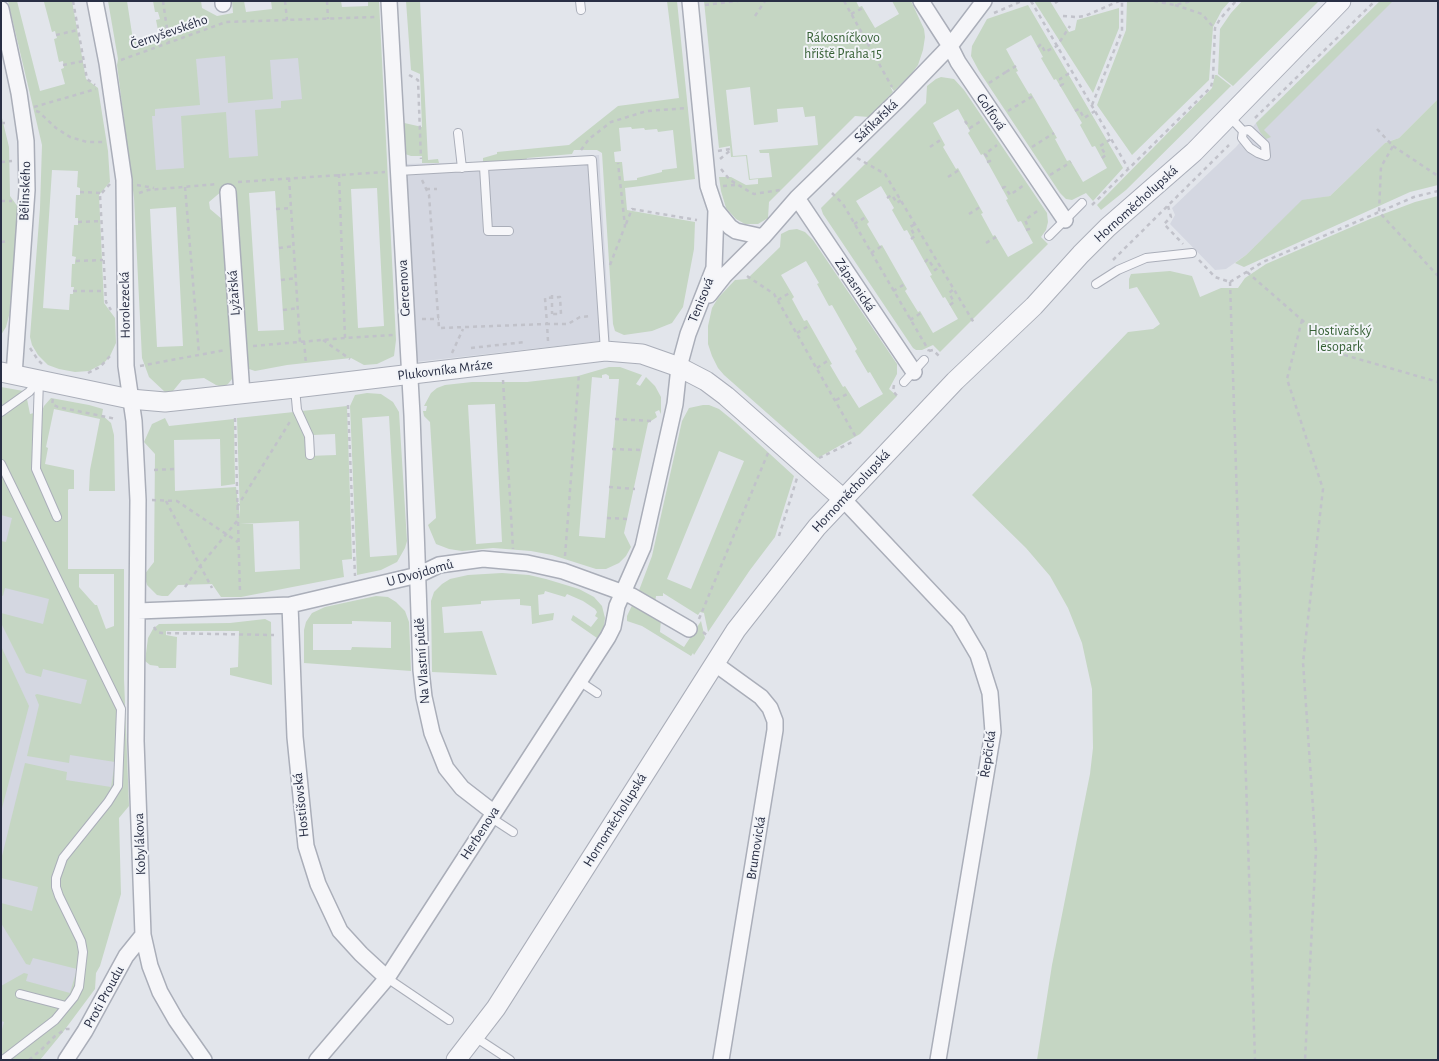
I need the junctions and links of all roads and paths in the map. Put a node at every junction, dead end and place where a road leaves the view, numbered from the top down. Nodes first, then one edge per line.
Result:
1 (73, 1) edge
2 (95, 1) edge
3 (163, 1) edge
4 (285, 1) edge
5 (327, 1) edge
6 (390, 1) edge
7 (580, 1) edge
8 (738, 1) edge
9 (765, 1) edge
10 (844, 1) edge
11 (921, 1) edge
12 (1022, 1) edge
13 (1031, 1) edge
14 (1121, 1) edge
15 (1154, 1) edge
16 (1191, 1) edge
17 (1236, 1) edge
18 (1341, 1) edge
19 (1375, 1) edge
20 (695, 4) edge
21 (1175, 5) junction
22 (863, 8) dead end
23 (1, 9) edge
24 (985, 9) edge
25 (581, 10) dead end
26 (165, 14) junction
27 (851, 14) junction
28 (159, 16) dead end
29 (755, 16) dead end
30 (1063, 16) dead end
31 (381, 17) dead end
32 (328, 19) junction
33 (288, 20) junction
34 (1070, 26) dead end
35 (1215, 29) junction
36 (78, 30) junction
37 (56, 35) dead end
38 (169, 43) junction
39 (950, 46) junction
40 (1057, 46) junction
41 (1038, 47) dead end
42 (84, 61) junction
43 (115, 62) dead end
44 (63, 65) dead end
45 (1016, 66) dead end
46 (409, 70) dead end
47 (1072, 72) junction
48 (985, 86) dead end
49 (1060, 86) dead end
50 (894, 91) dead end
51 (1032, 96) dead end
52 (1092, 105) junction
53 (689, 108) dead end
54 (1075, 111) dead end
55 (1095, 111) junction
56 (1004, 114) dead end
57 (1229, 116) junction
58 (1256, 118) dead end
59 (965, 121) dead end
60 (1, 123) edge
61 (6, 123) dead end
62 (975, 124) dead end
63 (1378, 129) dead end
64 (1243, 131) dead end
65 (458, 133) dead end
66 (1054, 133) dead end
67 (942, 139) dead end
68 (1111, 139) junction
69 (109, 142) dead end
70 (1229, 145) dead end
71 (930, 146) dead end
72 (1393, 146) junction
73 (992, 150) dead end
74 (1028, 150) dead end
75 (716, 151) dead end
76 (1102, 158) dead end
77 (12, 161) dead end
78 (717, 161) dead end
79 (1, 162) edge
80 (572, 162) junction
81 (864, 162) dead end
82 (987, 162) dead end
83 (1071, 162) dead end
84 (618, 163) dead end
85 (484, 167) junction
86 (462, 168) junction
87 (1128, 168) junction
88 (422, 169) junction
89 (959, 170) dead end
90 (393, 172) junction
91 (339, 174) junction
92 (727, 175) dead end
93 (1438, 176) edge
94 (948, 177) dead end
95 (1047, 177) dead end
96 (289, 178) junction
97 (112, 181) dead end
98 (132, 181) dead end
99 (736, 185) junction
100 (230, 186) junction
101 (720, 186) dead end
102 (185, 187) junction
103 (165, 188) junction
104 (1002, 188) dead end
105 (426, 189) junction
106 (437, 189) dead end
107 (780, 190) dead end
108 (1016, 190) dead end
109 (1438, 191) edge
110 (80, 192) dead end
111 (102, 193) junction
112 (832, 193) dead end
113 (797, 198) junction
114 (888, 198) dead end
115 (132, 199) dead end
116 (901, 200) junction
117 (13, 201) dead end
118 (1, 202) edge
119 (1082, 203) dead end
120 (1092, 205) dead end
121 (1045, 206) dead end
122 (291, 208) junction
123 (980, 208) dead end
124 (276, 209) dead end
125 (716, 210) junction
126 (1379, 212) junction
127 (969, 214) dead end
128 (866, 217) dead end
129 (697, 220) dead end
130 (1065, 220) junction
131 (102, 221) junction
132 (78, 222) dead end
133 (854, 224) junction
134 (915, 224) junction
135 (625, 226) junction
136 (1026, 230) dead end
137 (510, 231) dead end
138 (1049, 236) dead end
139 (763, 237) junction
140 (996, 237) dead end
141 (912, 239) dead end
142 (986, 243) dead end
143 (294, 246) junction
144 (882, 246) dead end
145 (279, 248) dead end
146 (871, 252) junction
147 (1192, 253) dead end
148 (104, 260) junction
149 (76, 261) dead end
150 (1112, 261) dead end
151 (925, 262) dead end
152 (610, 266) dead end
153 (940, 266) junction
154 (1247, 272) junction
155 (747, 276) dead end
156 (1438, 276) edge
157 (1215, 277) dead end
158 (296, 278) junction
159 (281, 280) dead end
160 (1230, 282) junction
161 (905, 284) dead end
162 (1096, 284) dead end
163 (954, 290) junction
164 (74, 291) dead end
165 (105, 291) junction
166 (894, 291) junction
167 (791, 292) dead end
168 (552, 295) dead end
169 (778, 300) junction
170 (950, 305) dead end
171 (298, 308) junction
172 (698, 309) junction
173 (283, 310) dead end
174 (921, 313) dead end
175 (593, 316) dead end
176 (116, 318) dead end
177 (422, 319) dead end
178 (439, 319) junction
179 (910, 320) junction
180 (1302, 320) junction
181 (974, 323) dead end
182 (547, 324) junction
183 (810, 325) dead end
184 (463, 328) junction
185 (797, 333) junction
186 (395, 335) dead end
187 (345, 338) junction
188 (324, 340) junction
189 (304, 341) junction
190 (300, 342) junction
191 (525, 342) dead end
192 (28, 345) dead end
193 (238, 348) junction
194 (471, 348) dead end
195 (605, 351) junction
196 (113, 352) dead end
197 (199, 354) junction
198 (451, 355) dead end
199 (940, 357) dead end
200 (548, 358) junction
201 (350, 359) dead end
202 (830, 359) dead end
203 (924, 360) dead end
204 (306, 364) dead end
205 (140, 366) dead end
206 (679, 367) junction
207 (817, 368) junction
208 (579, 372) dead end
209 (83, 373) dead end
210 (8, 374) edge
211 (43, 374) junction
212 (409, 374) junction
213 (909, 377) joint
214 (503, 380) dead end
215 (1438, 382) edge
216 (295, 388) junction
217 (849, 393) dead end
218 (242, 394) junction
219 (54, 398) dead end
220 (130, 399) junction
221 (836, 400) junction
222 (348, 405) dead end
223 (297, 410) junction
224 (1, 412) edge
225 (235, 418) dead end
226 (116, 419) dead end
227 (615, 419) dead end
228 (652, 420) dead end
229 (612, 449) dead end
230 (642, 450) dead end
231 (769, 450) dead end
232 (310, 455) dead end
233 (815, 459) dead end
234 (1, 464) edge
235 (174, 469) dead end
236 (154, 470) dead end
237 (798, 476) dead end
238 (609, 487) dead end
239 (635, 489) dead end
240 (842, 498) junction
241 (138, 500) junction
242 (166, 502) junction
243 (237, 506) junction
244 (56, 517) dead end
245 (607, 518) dead end
246 (629, 519) dead end
247 (238, 520) junction
248 (226, 533) junction
249 (779, 536) dead end
250 (238, 542) junction
251 (513, 550) dead end
252 (564, 560) dead end
253 (200, 566) junction
254 (418, 575) junction
255 (355, 577) dead end
256 (185, 587) dead end
257 (212, 588) dead end
258 (623, 593) junction
259 (240, 598) dead end
260 (290, 605) junction
261 (138, 611) junction
262 (154, 627) dead end
263 (689, 630) joint
264 (274, 635) dead end
265 (714, 663) junction
266 (579, 681) junction
267 (597, 693) dead end
268 (492, 814) junction
269 (513, 832) dead end
270 (144, 938) junction
271 (387, 978) junction
272 (20, 994) dead end
273 (66, 1006) junction
274 (449, 1020) dead end
275 (86, 1030) junction
276 (475, 1037) junction
277 (3, 1060) edge
278 (29, 1060) edge
279 (66, 1060) edge
280 (204, 1060) edge
281 (316, 1060) edge
282 (456, 1060) edge
283 (510, 1060) edge
284 (721, 1060) edge
285 (938, 1060) edge
286 (1255, 1060) edge
287 (1305, 1060) edge

1 - 36 path
2 - 220 street, Horolezecká
3 - 26 path
4 - 33 path
5 - 32 path
6 - 90 street, Gercenova
7 - 25 lane
8 - 20 path
9 - 29 path
10 - 27 path
11 - 39 street, Golfová
12 - 24 path
13 - 40 path
14 - 30 path
14 - 52 path
15 - 21 path
16 - 21 path
17 - 35 path
18 - 57 street, Hornoměcholupská
19 - 58 path
20 - 125 street, Tenisová
21 - 35 path
22 - 27 path
23 - 210 street, Bělinského
24 - 39 street, Sáňkařská
26 - 28 path
26 - 38 path
27 - 50 path
31 - 32 path, Černyševského
32 - 33 path, Černyševského
33 - 38 path, Černyševského
34 - 40 path
35 - 87 path
36 - 37 path
36 - 42 path
38 - 43 path, Černyševského
39 - 113 street, Sáňkařská
39 - 130 street, Golfová
40 - 41 path
40 - 47 path
42 - 44 path
42 - 69 path
45 - 48 path
46 - 88 path
47 - 49 path
47 - 52 path
51 - 56 path
52 - 55 path
53 - 80 path
54 - 55 path
55 - 68 path
57 - 64 lane
57 - 240 street, Hornoměcholupská
59 - 62 path
60 - 61 path
63 - 72 path
65 - 86 lane
66 - 74 path
67 - 71 path
68 - 76 path
68 - 87 path
70 - 150 path
72 - 93 path
72 - 126 path
73 - 82 path
75 - 78 path
77 - 79 path
80 - 85 lane
80 - 195 lane
81 - 116 path
83 - 95 path
84 - 135 path
85 - 86 lane
85 - 137 lane
86 - 88 lane
87 - 120 path
88 - 90 lane
88 - 105 path
89 - 94 path
90 - 91 path
90 - 212 street, Gercenova
91 - 96 path
91 - 187 path
92 - 99 path
96 - 100 path
96 - 122 path
97 - 111 path
98 - 103 path
99 - 101 path
99 - 107 path
100 - 102 path
100 - 193 street, Lyžařská
102 - 103 path
102 - 197 path
103 - 115 path
104 - 108 path
105 - 106 path
105 - 178 path
109 - 126 path
110 - 111 path
111 - 131 path
112 - 133 path
113 - 139 street, Sáňkařská
113 - 213 street, Zápasnická
114 - 116 path
116 - 134 path
117 - 118 path
119 - 130 lane
121 - 136 path
122 - 124 path
122 - 143 path
123 - 127 path
125 - 139 street
125 - 172 street, Tenisová
126 - 154 path
126 - 156 path
128 - 133 path
129 - 135 path
130 - 138 lane
131 - 132 path
131 - 148 path
133 - 146 path
134 - 141 path
134 - 153 path
135 - 152 path
139 - 172 street, Sáňkařská
140 - 142 path
143 - 145 path
143 - 158 path
144 - 146 path
146 - 166 path
147 - 162 lane
148 - 149 path
148 - 165 path
151 - 153 path
153 - 163 path
154 - 160 path
154 - 180 path
155 - 169 path
157 - 160 path
158 - 159 path
158 - 171 path
160 - 286 path
161 - 166 path
163 - 170 path
163 - 181 path
164 - 165 path
165 - 176 path
166 - 179 path
167 - 169 path
168 - 182 path, bridge
169 - 185 path
171 - 173 path
171 - 190 path
172 - 206 street, Tenisová
174 - 179 path
175 - 182 path
177 - 178 path
178 - 184 path
179 - 199 path
180 - 215 path
180 - 287 path
182 - 184 path
182 - 200 path
183 - 185 path
184 - 198 path
185 - 207 path
186 - 187 path
187 - 188 path
188 - 189 path
188 - 201 path
189 - 190 path
189 - 204 path
190 - 193 path
191 - 194 path
192 - 211 path
193 - 197 path
193 - 218 street, Lyžařská
195 - 200 street, Plukovníka Mráze
195 - 206 street, Plukovníka Mráze
196 - 209 path
197 - 205 path
200 - 212 street, Plukovníka Mráze
202 - 207 path
203 - 213 lane
206 - 240 street, Plukovníka Mráze
206 - 258 street, Tenisová
207 - 221 path
208 - 252 path
210 - 211 street, Plukovníka Mráze
211 - 220 street, Plukovníka Mráze
211 - 224 lane
211 - 244 lane
212 - 216 street, Plukovníka Mráze
212 - 254 street, Gercenova
214 - 251 path
216 - 218 street, Plukovníka Mráze
216 - 223 lane
217 - 221 path
218 - 220 street, Plukovníka Mráze
219 - 226 path
220 - 241 street, Horolezecká
221 - 233 path
222 - 255 path
223 - 232 lane
223 - 243 path
225 - 243 path
227 - 228 path
229 - 230 path
231 - 263 path
234 - 273 lane
235 - 236 path
237 - 249 path
238 - 239 path
240 - 265 street, Hornoměcholupská
240 - 285 street, Řepčická
241 - 242 path
241 - 261 street, Horolezecká
242 - 248 path
242 - 253 path
243 - 247 path
245 - 246 path
247 - 248 path
247 - 250 path
248 - 250 path
248 - 253 path
250 - 259 path
253 - 256 path
253 - 257 path
254 - 258 street, U Dvojdomů
254 - 260 street, U Dvojdomů
254 - 268 street, Na Vlastní půdě
258 - 263 street, U Dvojdomů
258 - 266 street, Herbenova
260 - 261 street, U Dvojdomů
260 - 271 street, Hostišovská
261 - 270 street, Kobylákova
262 - 264 path
265 - 276 street, Hornoměcholupská
265 - 284 street, Brumovická
266 - 267 lane
266 - 268 street, Herbenova
268 - 269 lane
268 - 271 street, Herbenova
270 - 275 street, Proti Proudu
270 - 280 street, Kobylákova
271 - 274 lane
271 - 281 street, Herbenova
272 - 273 lane
273 - 277 lane
275 - 278 path
275 - 279 street, Proti Proudu
276 - 282 street, Hornoměcholupská
276 - 283 lane

